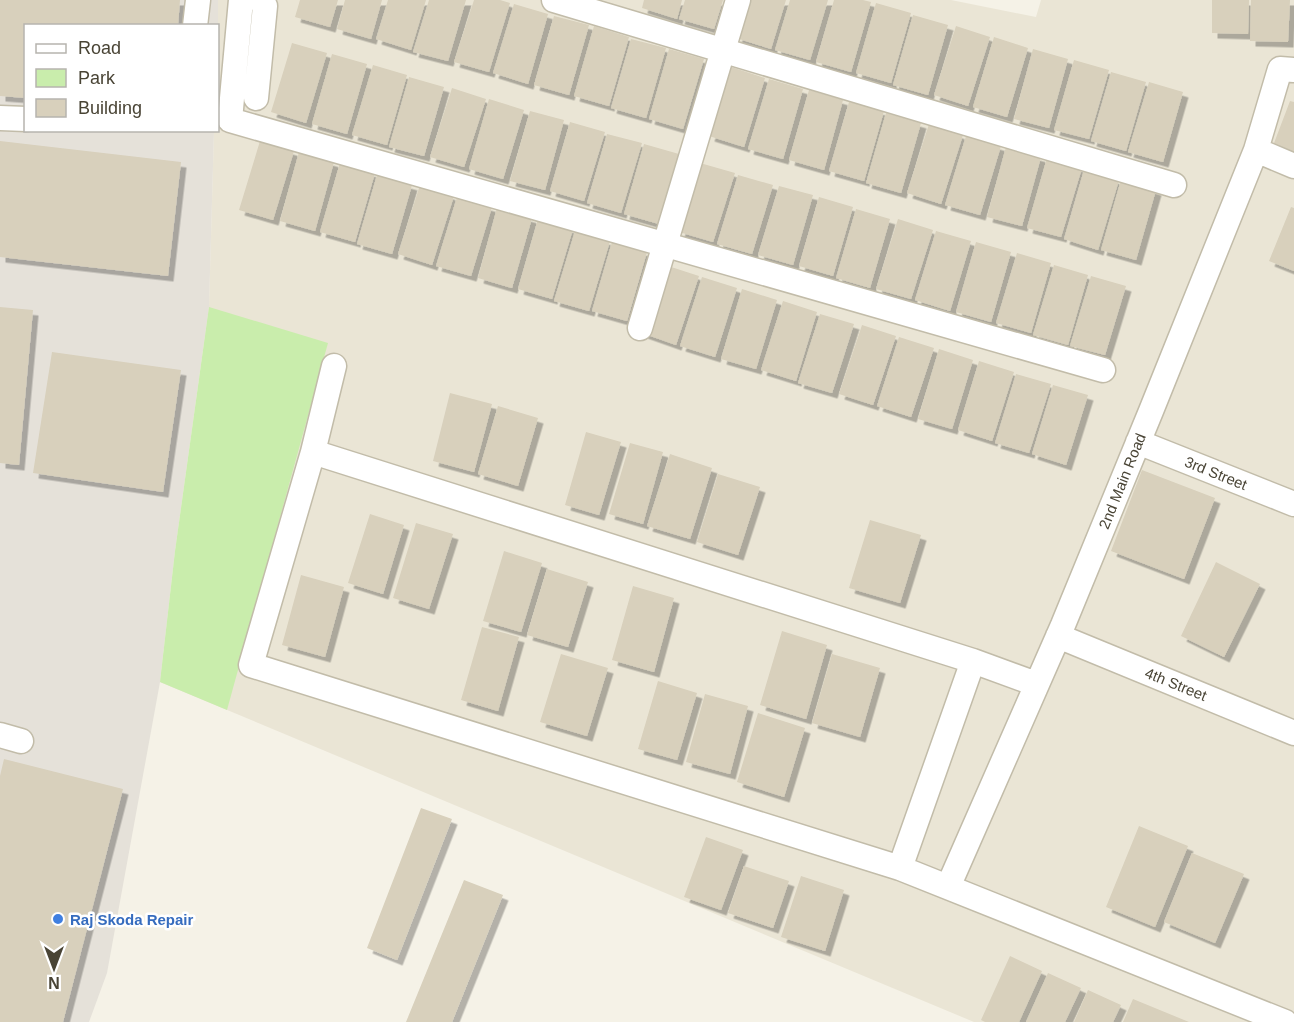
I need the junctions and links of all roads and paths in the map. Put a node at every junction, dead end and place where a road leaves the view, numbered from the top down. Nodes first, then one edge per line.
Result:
1 (198, 0) edge
2 (241, 0) edge
3 (261, 0) edge
4 (554, 0) edge
5 (738, 0) edge
6 (195, 24) edge
7 (723, 50) junction
8 (1287, 69) edge
9 (256, 98) dead end
10 (0, 118) edge
11 (24, 119) edge
12 (1256, 150) junction
13 (1294, 166) edge
14 (1174, 184) dead end
15 (665, 243) junction
16 (640, 328) dead end
17 (334, 366) dead end
18 (1102, 370) dead end
19 (1138, 442) junction
20 (314, 452) junction
21 (1294, 504) edge
22 (1058, 636) junction
23 (973, 661) junction
24 (1036, 684) junction
25 (1294, 733) edge
26 (900, 868) junction
27 (948, 887) junction
28 (1285, 1022) edge

1 - 6 street
2 - 15 street
3 - 9 street
4 - 7 street
5 - 7 street
7 - 14 street
7 - 15 street
8 - 12 street, 2nd Main Road
10 - 11 street
12 - 13 street
12 - 19 street, 2nd Main Road
15 - 16 street
15 - 18 street
17 - 20 street
19 - 21 street, 3rd Street
19 - 22 street, 2nd Main Road
20 - 23 street
20 - 26 street
22 - 24 street, 2nd Main Road
22 - 25 street, 4th Street
23 - 24 street
23 - 26 street
24 - 27 street, 2nd Main Road
26 - 27 street
27 - 28 street

